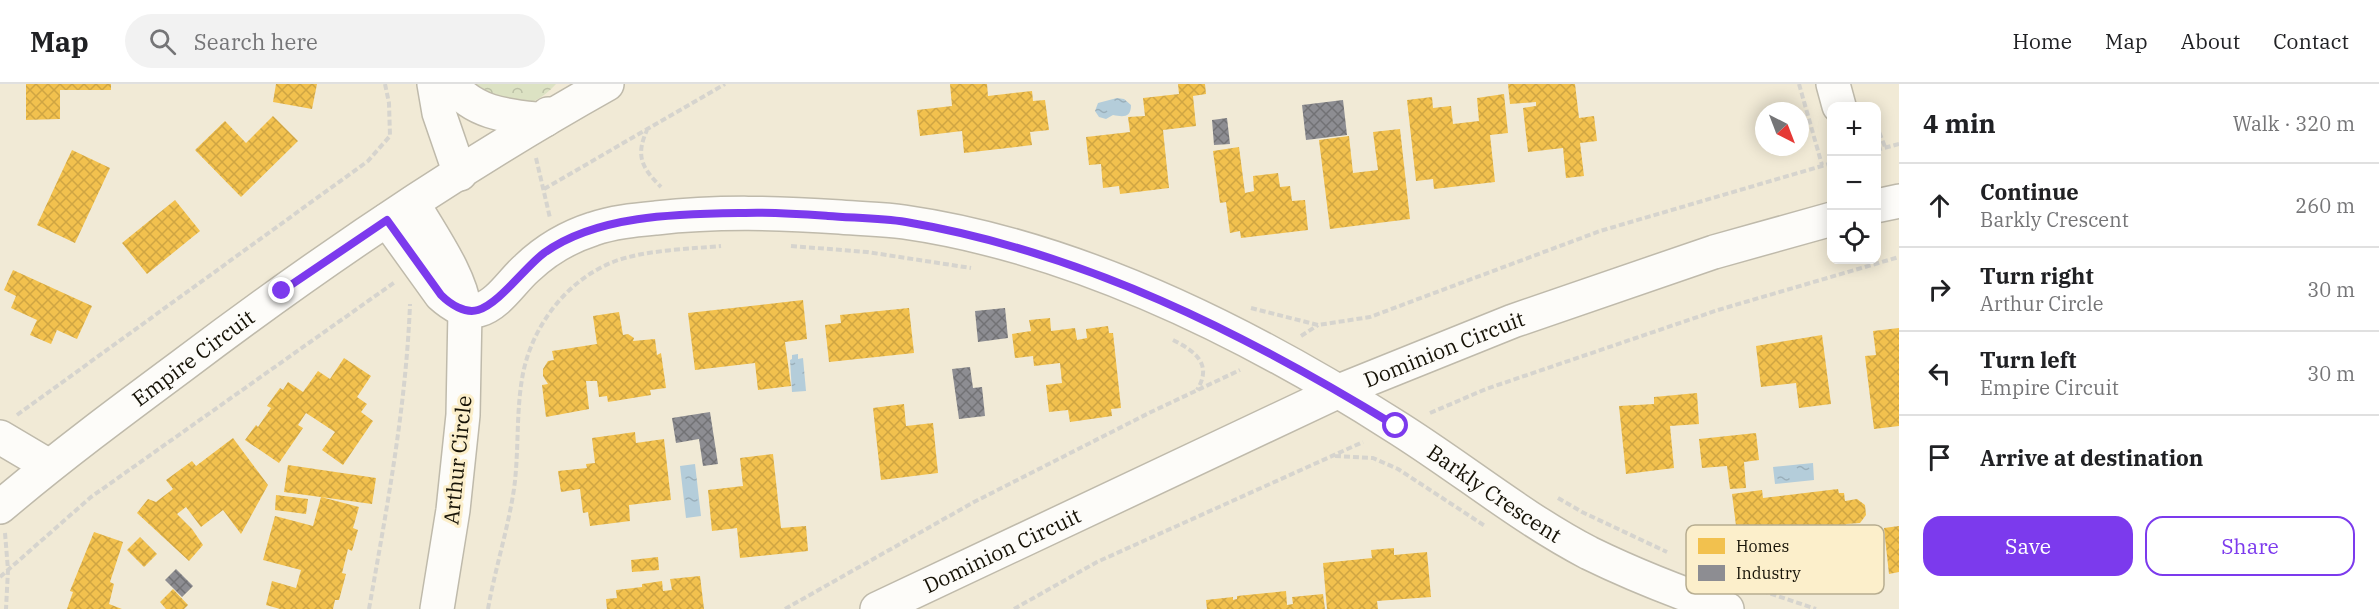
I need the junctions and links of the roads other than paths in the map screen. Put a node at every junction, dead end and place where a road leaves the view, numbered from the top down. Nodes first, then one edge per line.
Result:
1 (446, 84) edge
2 (1833, 84) edge
3 (590, 86) edge
4 (1838, 102) edge
5 (545, 120) junction
6 (490, 153) junction
7 (460, 174) junction
8 (1899, 201) edge
9 (1881, 206) edge
10 (400, 212) junction
11 (1827, 220) edge
12 (465, 309) junction
13 (1339, 391) junction
14 (8, 427) edge
15 (49, 466) junction
16 (0, 507) edge
17 (1686, 591) edge
18 (1712, 594) edge
19 (1732, 596) edge
20 (437, 609) edge
21 (877, 609) edge

1 - 5 street
1 - 6 street
1 - 7 street
2 - 4 street
3 - 5 street, Empire Circuit
5 - 6 street, Empire Circuit
6 - 7 street, Empire Circuit
7 - 10 street, Empire Circuit
8 - 9 street
10 - 12 street
10 - 15 street, Empire Circuit
11 - 13 street, Dominion Circuit
12 - 13 street, Barkly Crescent
12 - 20 street, Arthur Circle
13 - 17 street, Barkly Crescent
13 - 21 street, Dominion Circuit
14 - 15 street
15 - 16 street, Empire Circuit
18 - 19 street, Barkly Crescent

